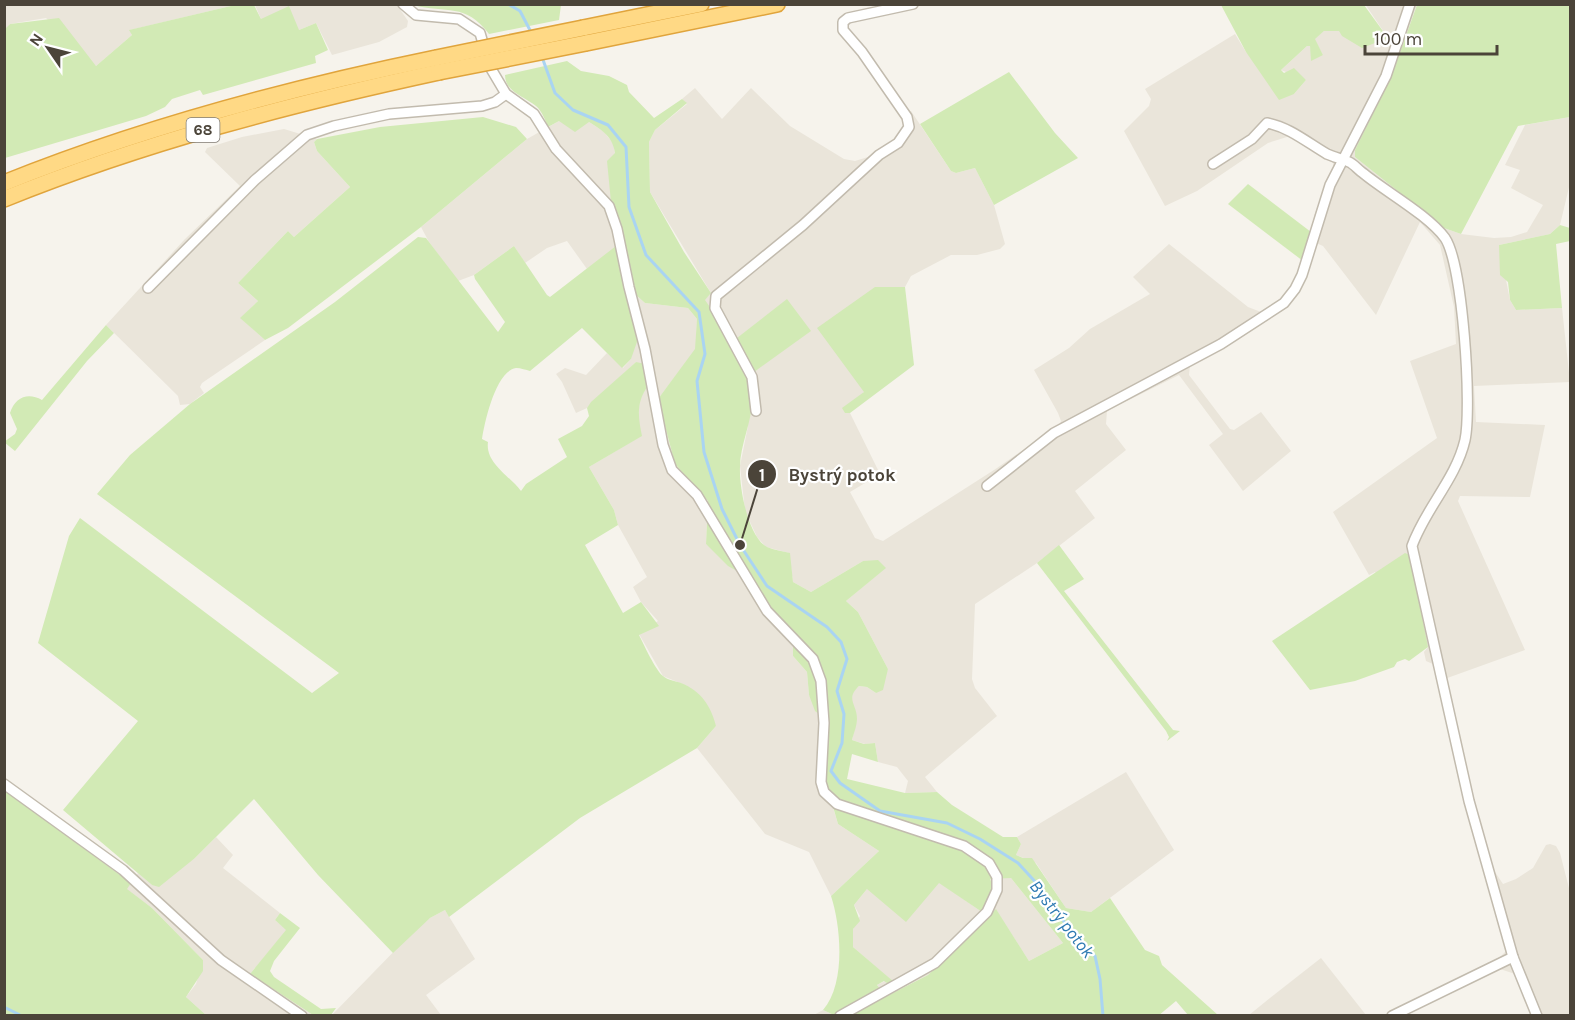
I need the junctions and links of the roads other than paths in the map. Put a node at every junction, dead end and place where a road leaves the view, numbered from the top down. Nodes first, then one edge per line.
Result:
1 (403, 4) edge
2 (701, 4) edge
3 (777, 4) edge
4 (913, 4) edge
5 (1410, 4) edge
6 (585, 35) junction
7 (438, 65) junction
8 (506, 94) junction
9 (1344, 160) junction
10 (1213, 164) dead end
11 (4, 183) edge
12 (4, 199) edge
13 (147, 288) dead end
14 (756, 411) dead end
15 (987, 486) dead end
16 (4, 784) edge
17 (1513, 957) junction
18 (302, 1016) edge
19 (840, 1016) edge
20 (1392, 1016) edge
21 (1537, 1016) edge

1 - 8 street
2 - 6 highway, 68
3 - 6 highway, 68
4 - 14 street
5 - 9 street
6 - 7 highway, 68, bridge
7 - 11 highway, 68
7 - 12 highway, 68
8 - 13 street
8 - 19 street
9 - 10 street
9 - 15 street
9 - 17 street
16 - 18 street
17 - 20 street
17 - 21 street

